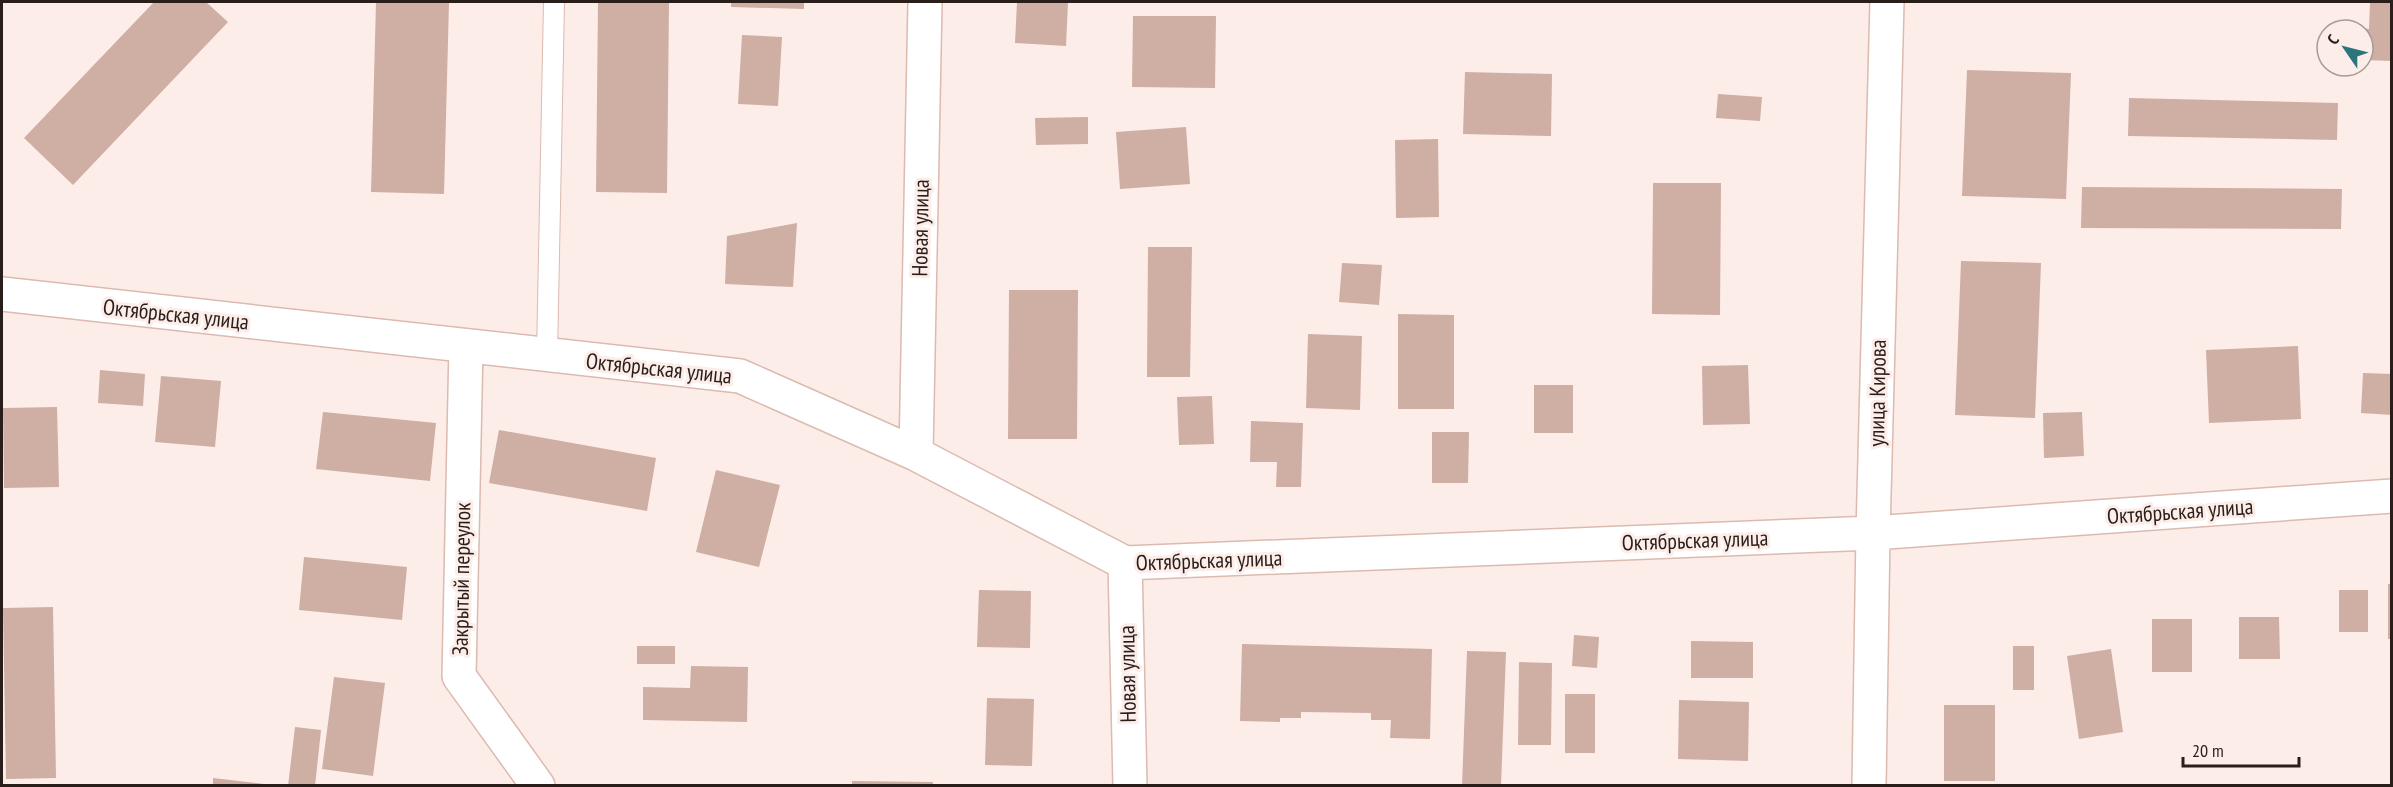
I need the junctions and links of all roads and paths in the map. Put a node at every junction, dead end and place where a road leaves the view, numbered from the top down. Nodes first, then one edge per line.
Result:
1 (554, 2) edge
2 (925, 2) edge
3 (1887, 2) edge
4 (2, 294) edge
5 (466, 346) junction
6 (547, 355) junction
7 (916, 454) junction
8 (2391, 496) edge
9 (1873, 533) junction
10 (1125, 563) junction
11 (538, 786) edge
12 (1130, 786) edge
13 (1869, 786) edge

1 - 6 lane
2 - 7 street, Новая улица
3 - 9 street, улица Кирова
4 - 5 street, Октябрьская улица
5 - 6 street, Октябрьская улица
5 - 11 street, Закрытый переулок
6 - 7 street, Октябрьская улица
7 - 10 street, Октябрьская улица
8 - 9 street, Октябрьская улица
9 - 10 street, Октябрьская улица
9 - 13 street, улица Кирова
10 - 12 street, Новая улица

